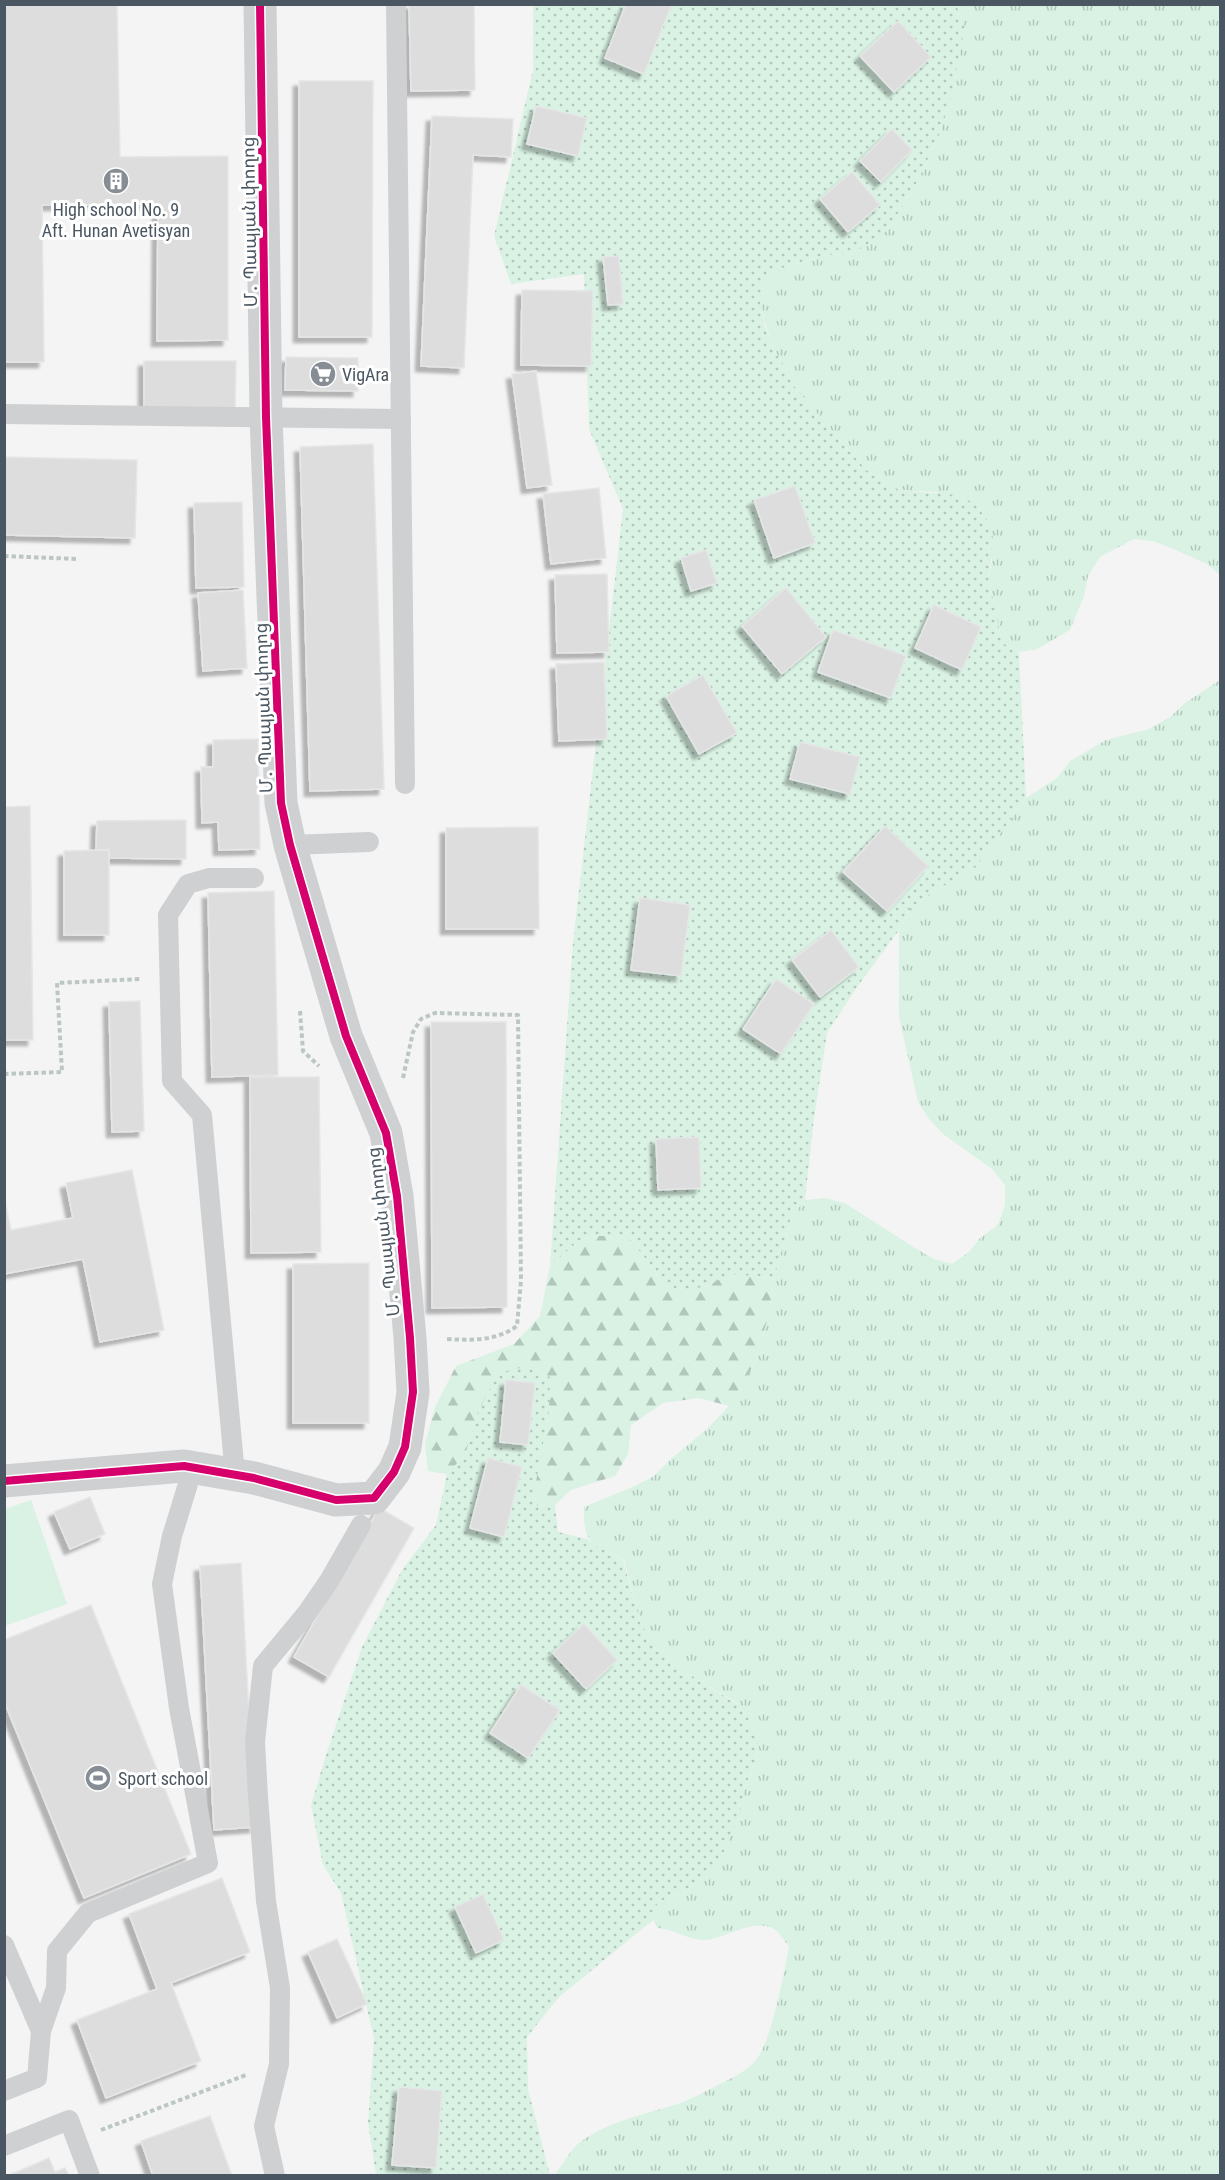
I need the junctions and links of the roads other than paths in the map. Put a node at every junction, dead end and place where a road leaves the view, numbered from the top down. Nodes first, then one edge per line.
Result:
1 (260, 4) edge
2 (396, 4) edge
3 (4, 414) edge
4 (266, 417) junction
5 (401, 419) junction
6 (405, 784) dead end
7 (369, 843) dead end
8 (290, 845) junction
9 (254, 878) dead end
10 (184, 1466) junction
11 (235, 1475) junction
12 (4, 1481) edge
13 (361, 1525) dead end
14 (4, 1945) edge
15 (41, 2031) junction
16 (4, 2091) edge
17 (4, 2146) edge
18 (90, 2175) edge
19 (275, 2175) edge

1 - 4 street, Մ․ Պապյան փողոց
2 - 5 lane
3 - 4 lane
4 - 5 lane
4 - 8 street, Մ․ Պապյան փողոց
5 - 6 lane
7 - 8 lane
8 - 11 street, Մ․ Պապյան փողոց
9 - 11 lane
10 - 11 street
10 - 12 street
10 - 15 lane
13 - 19 lane
14 - 15 lane
15 - 16 lane
17 - 18 lane

